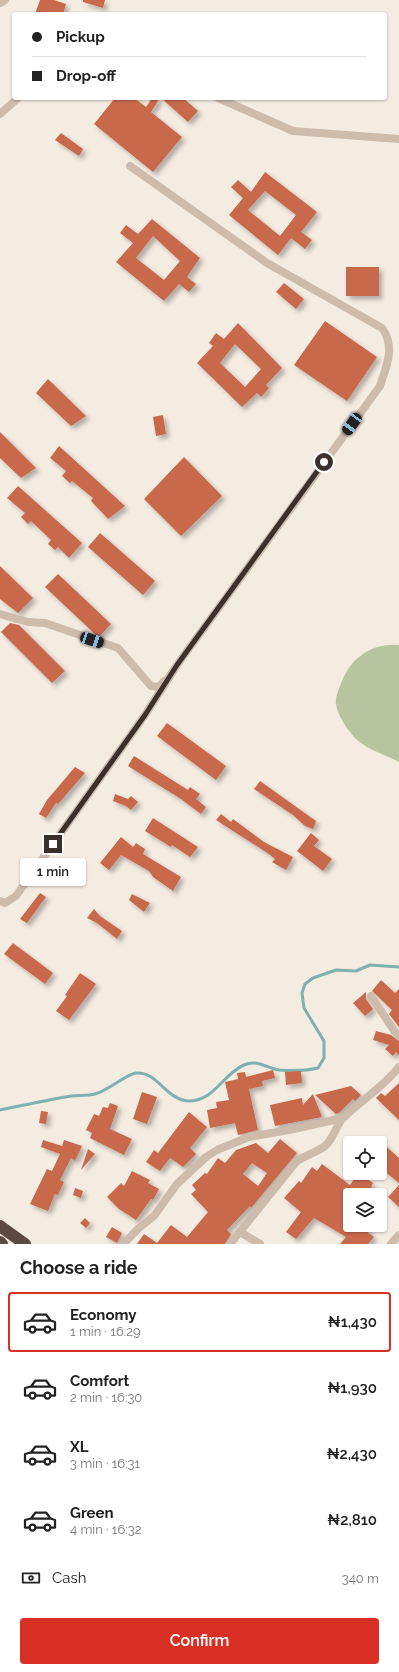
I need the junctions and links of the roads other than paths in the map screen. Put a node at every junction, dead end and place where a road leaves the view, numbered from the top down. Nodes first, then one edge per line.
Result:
1 (5, 0) edge
2 (0, 3) edge
3 (16, 100) edge
4 (223, 100) edge
5 (0, 114) edge
6 (399, 139) edge
7 (130, 166) dead end
8 (0, 614) edge
9 (177, 665) junction
10 (0, 900) edge
11 (371, 996) dead end
12 (399, 1036) edge
13 (399, 1067) edge
14 (343, 1118) junction
15 (0, 1226) edge
16 (240, 1232) junction
17 (399, 1235) edge
18 (25, 1244) edge
19 (123, 1244) edge
20 (230, 1244) edge
21 (260, 1244) edge
22 (391, 1244) edge

1 - 2 street
3 - 5 street
4 - 6 street
7 - 9 street
8 - 9 street
9 - 10 street
11 - 12 street
13 - 14 street
14 - 16 street
14 - 19 street
15 - 18 highway
16 - 20 street
16 - 21 street
17 - 22 street

